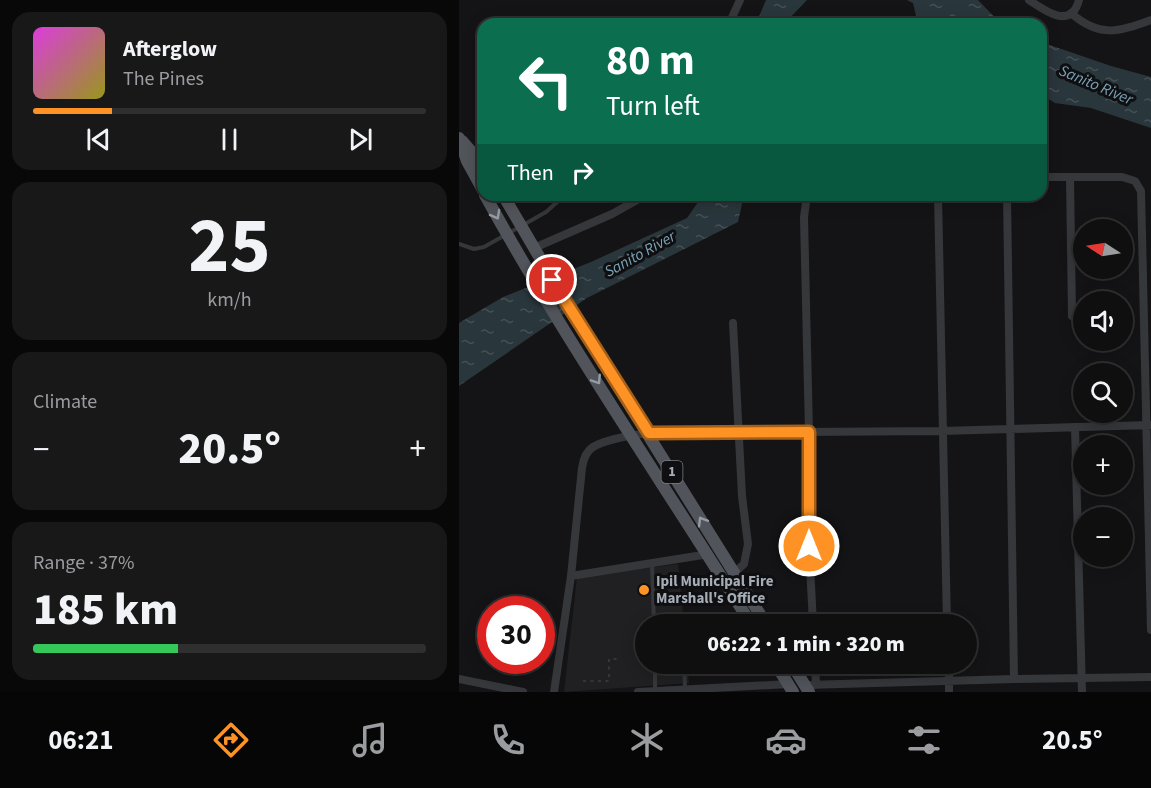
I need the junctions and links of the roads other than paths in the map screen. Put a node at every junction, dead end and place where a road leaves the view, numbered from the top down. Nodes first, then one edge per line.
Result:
1 (740, 0) edge
2 (1029, 0) edge
3 (1079, 0) edge
4 (1071, 14) junction
5 (732, 18) edge
6 (1151, 20) edge
7 (459, 138) edge
8 (474, 165) edge
9 (1047, 177) edge
10 (1070, 177) junction
11 (489, 201) edge
12 (507, 201) edge
13 (558, 201) edge
14 (636, 201) edge
15 (806, 201) edge
16 (938, 201) edge
17 (1007, 201) edge
18 (523, 226) junction
19 (507, 234) junction
20 (459, 244) edge
21 (534, 248) junction
22 (1072, 316) dead end
23 (733, 323) dead end
24 (1148, 425) edge
25 (1075, 427) junction
26 (1012, 428) junction
27 (942, 431) junction
28 (809, 432) junction
29 (649, 433) junction
30 (739, 433) junction
31 (631, 435) junction
32 (721, 552) junction
33 (707, 555) junction
34 (652, 564) junction
35 (734, 573) junction
36 (571, 576) junction
37 (654, 614) edge
38 (745, 614) edge
39 (760, 614) edge
40 (812, 614) edge
41 (947, 614) edge
42 (1151, 630) edge
43 (655, 674) edge
44 (683, 674) edge
45 (787, 674) edge
46 (796, 674) edge
47 (809, 674) edge
48 (949, 674) edge
49 (1082, 677) junction
50 (1151, 677) edge
51 (459, 679) edge
52 (1014, 679) junction
53 (949, 680) junction
54 (802, 688) edge
55 (655, 690) junction
56 (682, 690) edge
57 (523, 692) edge
58 (554, 692) edge
59 (638, 692) edge
60 (949, 692) edge
61 (1082, 692) edge

1 - 5 street
2 - 4 street
3 - 4 street
4 - 6 street
7 - 8 main road
9 - 10 street
10 - 22 street
10 - 24 street
11 -> 19 main road, 1
12 - 18 main road, 1
13 - 18 lane
14 - 21 street
15 - 28 street
16 - 27 street
17 - 26 street
18 - 19 lane
18 - 21 main road, 1
19 - 20 lane
19 -> 31 main road, 1
21 - 29 main road, 1
23 - 30 street
24 - 25 street
24 - 42 street
25 - 26 street
25 - 49 street
26 - 27 street
26 - 52 street
27 - 28 street
27 - 41 street
28 - 30 street
28 - 40 street
29 - 30 street
29 - 31 street
32 -> 29 main road, 1
30 - 35 street
31 - 33 main road, 1
31 - 36 street
32 - 33 street
32 - 35 main road, 1
33 - 34 street
33 - 38 main road, 1
34 - 36 street
34 - 37 lane
35 - 39 main road, 1
36 - 58 street
43 - 55 lane
44 - 56 lane
45 - 54 main road
46 - 54 main road
47 - 54 street
48 - 53 street
49 - 50 street
49 - 52 street
49 - 61 street
51 - 57 street
52 - 53 street
53 - 54 street
53 - 60 street
54 - 56 street
55 - 56 street
55 - 59 street

